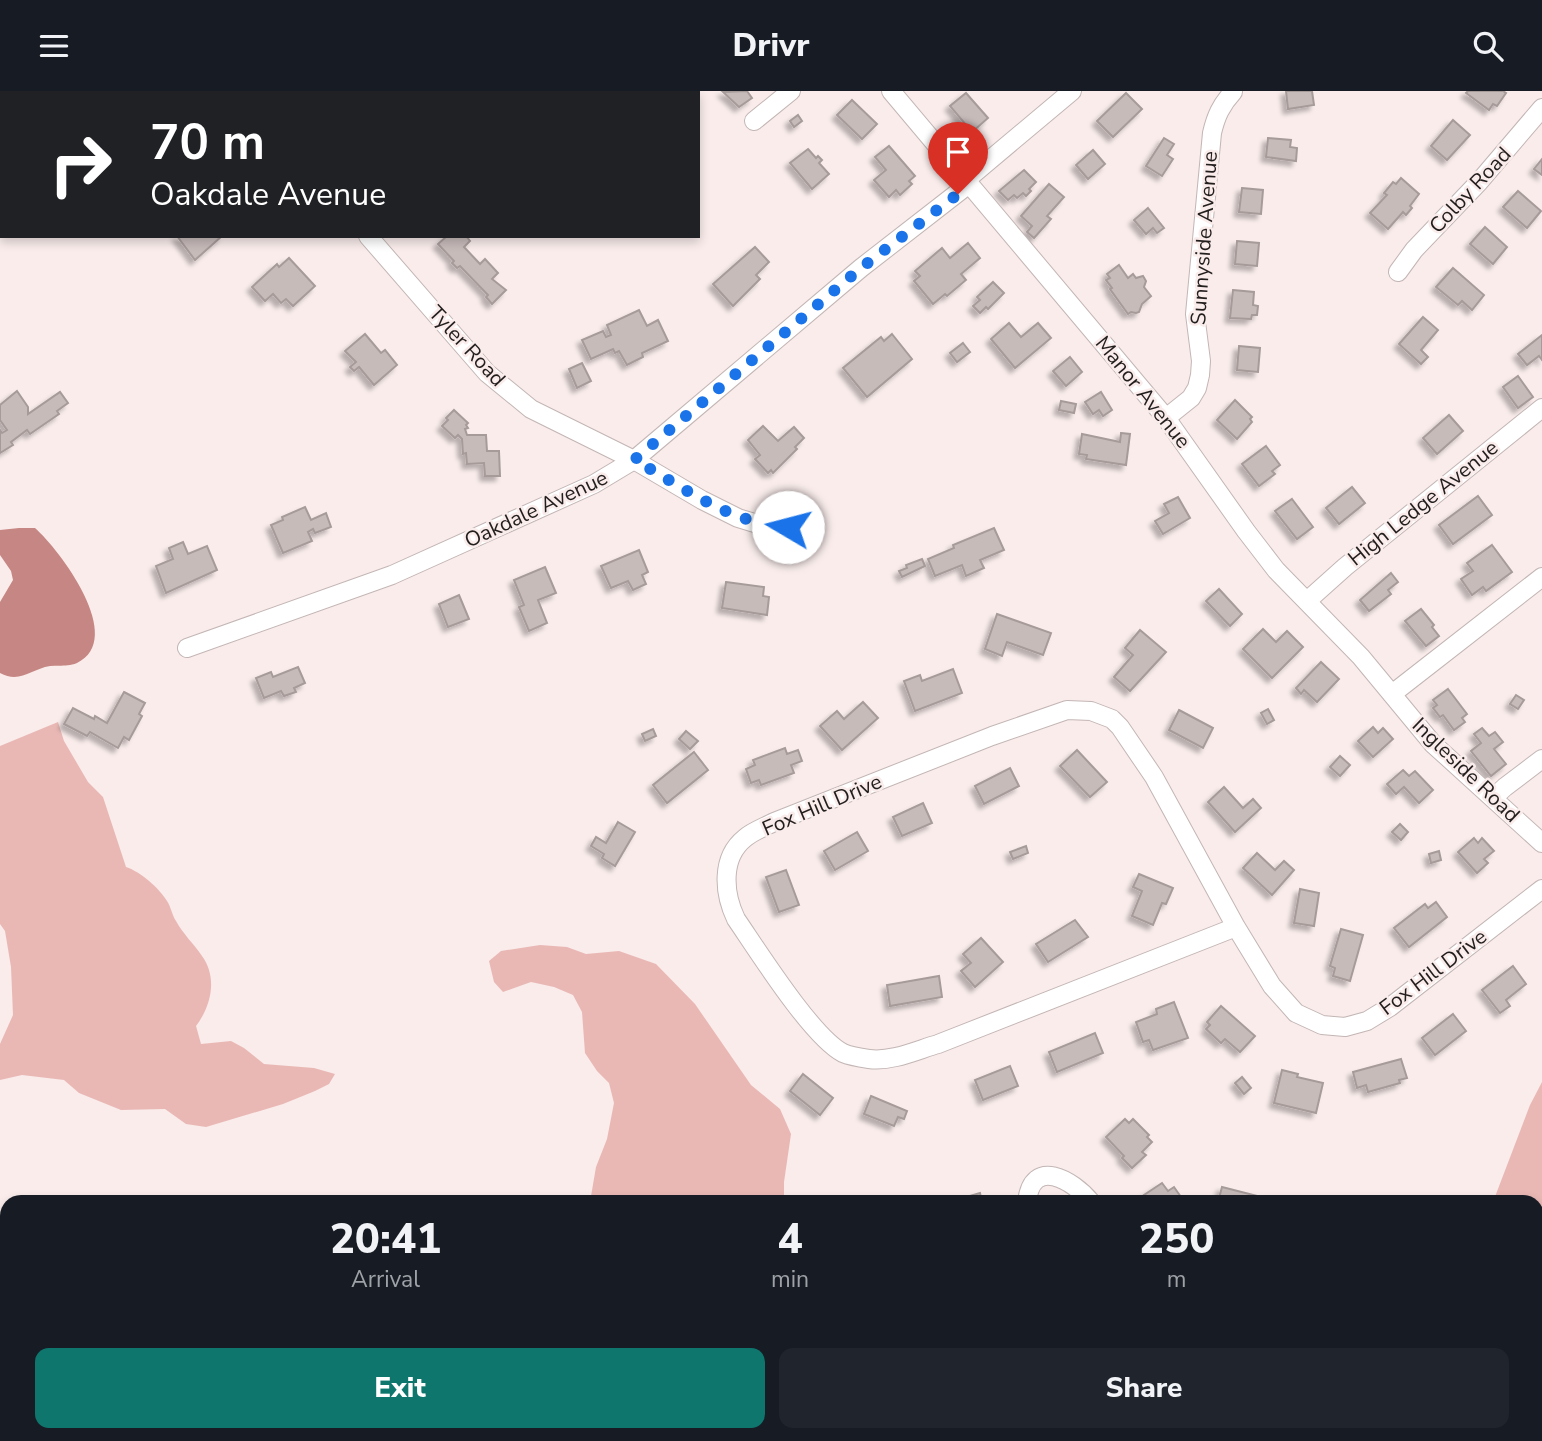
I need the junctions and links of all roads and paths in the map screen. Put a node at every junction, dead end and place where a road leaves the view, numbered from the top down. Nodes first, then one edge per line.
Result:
1 (791, 91) edge
2 (891, 91) edge
3 (1072, 91) edge
4 (1233, 92) edge
5 (1542, 108) edge
6 (754, 121) dead end
7 (968, 182) junction
8 (371, 238) edge
9 (1398, 272) dead end
10 (1542, 408) edge
11 (1166, 418) junction
12 (634, 460) junction
13 (812, 529) dead end
14 (1542, 577) edge
15 (1307, 601) junction
16 (187, 649) dead end
17 (1392, 694) junction
18 (1542, 759) edge
19 (1493, 798) junction
20 (1542, 843) edge
21 (1542, 889) edge
22 (1236, 927) junction
23 (1028, 1195) edge
24 (1084, 1195) edge

1 - 6 street
2 - 7 street, Manor Avenue
3 - 7 street, Oakdale Avenue
4 - 11 street, Sunnyside Avenue
5 - 9 street, Colby Road
7 - 11 street, Manor Avenue
7 - 12 street, Oakdale Avenue
8 - 12 street, Tyler Road
10 - 15 street, High Ledge Avenue
11 - 15 street, Manor Avenue
12 - 13 street, Tyler Road
12 - 16 street, Oakdale Avenue
14 - 17 street
15 - 17 street, Manor Avenue
17 - 19 street, Ingleside Road
18 - 19 street
19 - 20 street, Ingleside Road
21 - 22 street, Fox Hill Drive
22 - 22 street, Fox Hill Drive
23 - 24 street

